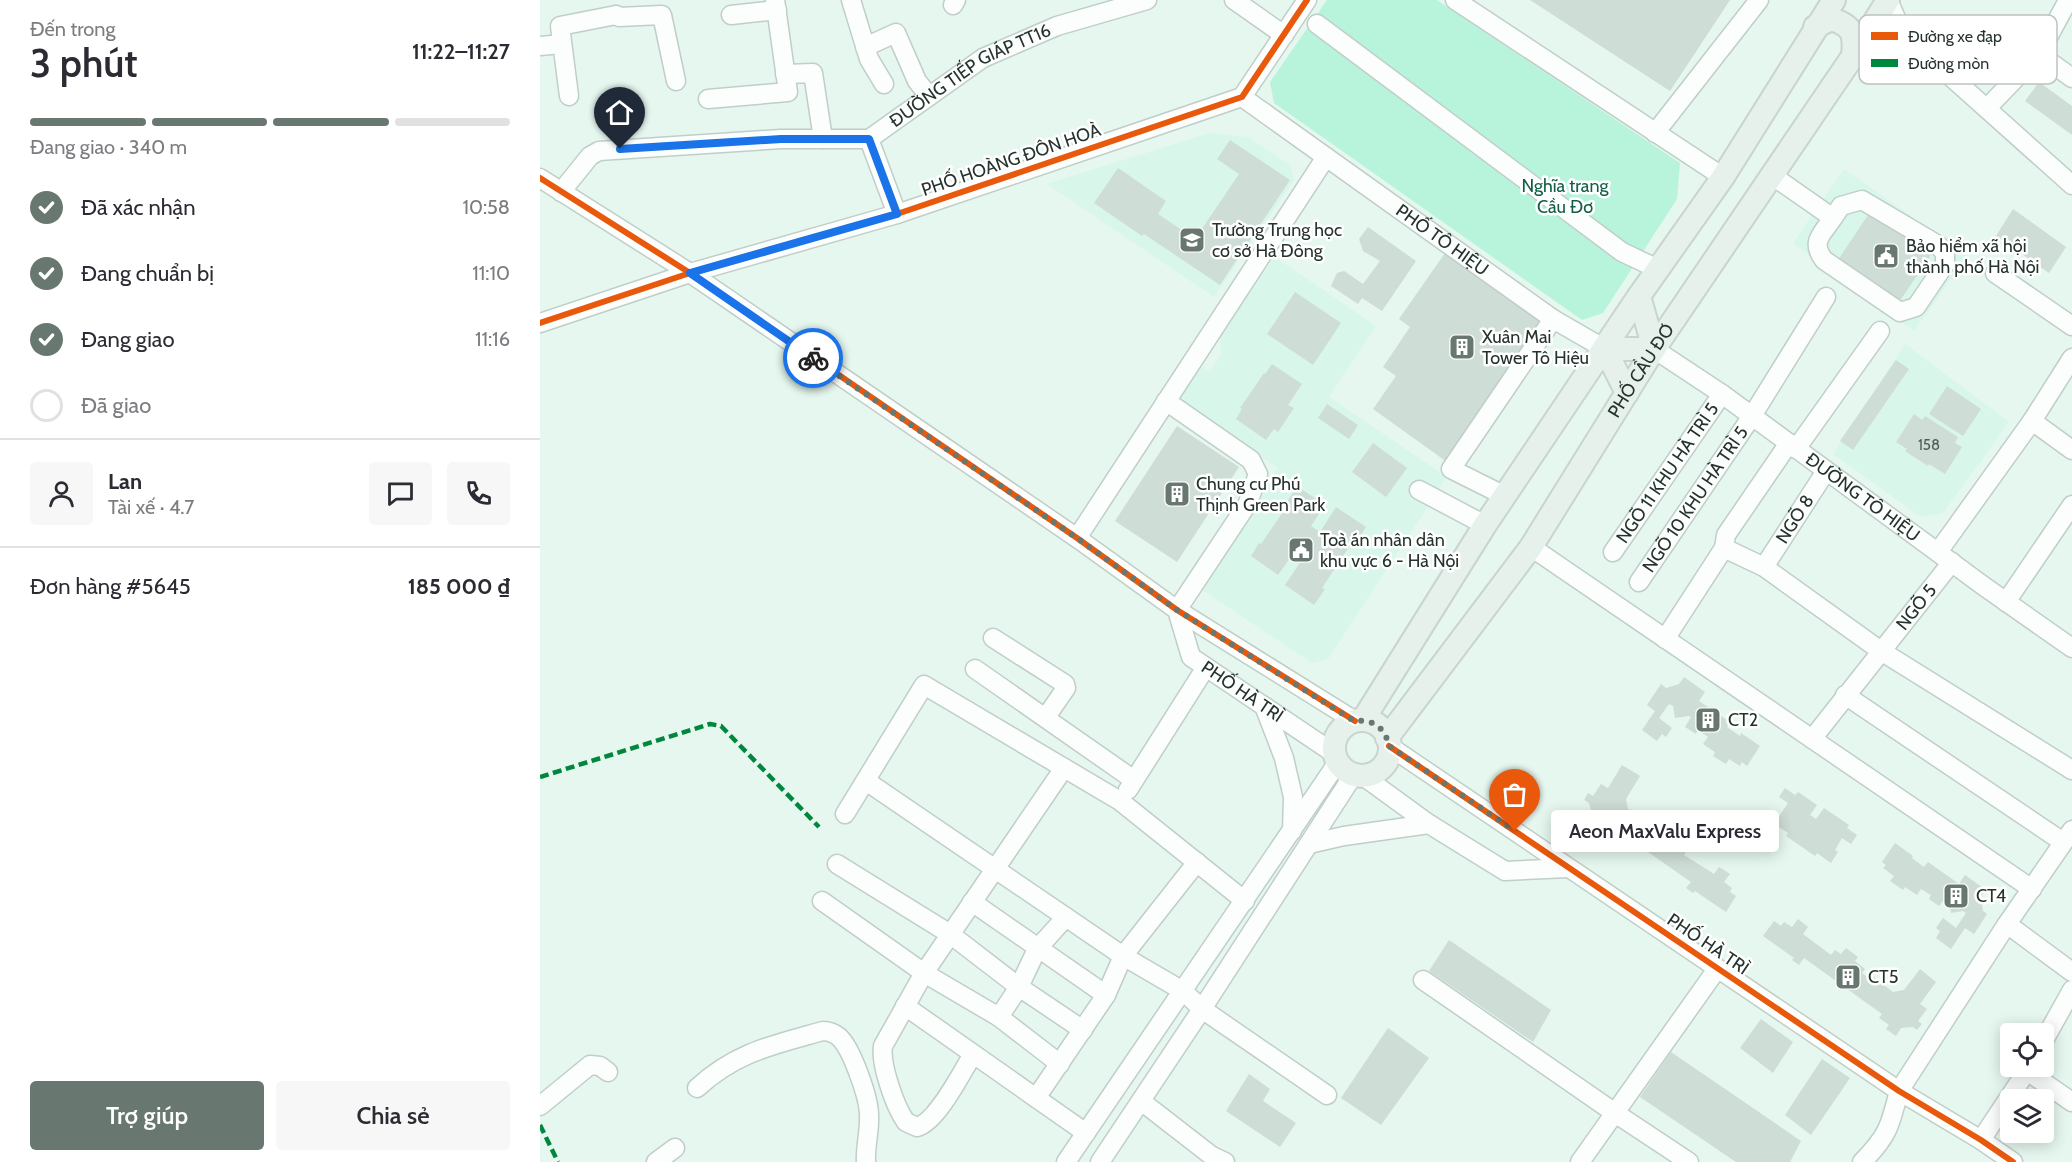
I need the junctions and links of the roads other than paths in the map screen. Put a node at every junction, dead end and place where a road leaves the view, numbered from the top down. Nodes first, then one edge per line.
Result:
1 (851, 0) edge
2 (1148, 0) edge
3 (1234, 0) edge
4 (1306, 0) edge
5 (1455, 0) edge
6 (1759, 0) edge
7 (1834, 0) edge
8 (1870, 0) edge
9 (1887, 0) edge
10 (2069, 4) edge
11 (776, 5) edge
12 (614, 8) edge
13 (731, 15) dead end
14 (1878, 15) edge
15 (1894, 15) edge
16 (1317, 24) dead end
17 (2057, 24) edge
18 (1815, 27) junction
19 (1284, 35) junction
20 (562, 44) junction
21 (540, 46) edge
22 (1859, 46) edge
23 (865, 47) junction
24 (1853, 56) junction
25 (2057, 67) edge
26 (785, 74) junction
27 (2072, 78) edge
28 (676, 81) dead end
29 (884, 84) dead end
30 (1960, 84) edge
31 (2011, 84) edge
32 (569, 96) dead end
33 (929, 96) junction
34 (1242, 98) junction
35 (708, 99) dead end
36 (1988, 108) junction
37 (1655, 133) junction
38 (823, 139) junction
39 (869, 139) junction
40 (1326, 157) junction
41 (1773, 176) junction
42 (1723, 177) junction
43 (540, 178) edge
44 (2072, 185) edge
45 (561, 192) junction
46 (897, 214) junction
47 (1833, 218) junction
48 (1658, 269) junction
49 (690, 273) junction
50 (1995, 273) dead end
51 (1639, 296) junction
52 (1826, 297) dead end
53 (1553, 319) junction
54 (540, 323) edge
55 (2072, 326) edge
56 (1880, 331) dead end
57 (1605, 349) junction
58 (1654, 349) junction
59 (2072, 358) edge
60 (1627, 393) junction
61 (1722, 394) junction
62 (1166, 401) junction
63 (1752, 416) junction
64 (2032, 421) junction
65 (1792, 446) junction
66 (2072, 450) edge
67 (1826, 471) junction
68 (1419, 490) dead end
69 (1505, 496) junction
70 (2069, 516) edge
71 (1485, 525) junction
72 (1077, 538) junction
73 (1531, 547) junction
74 (1724, 548) junction
75 (1612, 552) dead end
76 (1945, 557) junction
77 (1764, 567) junction
78 (1639, 582) dead end
79 (2006, 602) junction
80 (1177, 610) junction
81 (993, 638) dead end
82 (1665, 639) junction
83 (2072, 648) edge
84 (1881, 651) junction
85 (1206, 668) junction
86 (975, 669) dead end
87 (1845, 695) junction
88 (1264, 706) junction
89 (1046, 717) junction
90 (1359, 720) junction
91 (1812, 739) junction
92 (1388, 742) junction
93 (1347, 767) junction
94 (1064, 768) junction
95 (2072, 770) edge
96 (1134, 780) junction
97 (866, 781) junction
98 (1120, 801) junction
99 (845, 814) dead end
100 (1429, 824) junction
101 (1292, 831) junction
102 (2067, 836) edge
103 (1309, 844) junction
104 (1197, 862) junction
105 (837, 864) dead end
106 (995, 868) junction
107 (1568, 868) junction
108 (2032, 890) junction
109 (822, 901) dead end
110 (1245, 901) junction
111 (972, 902) junction
112 (1066, 917) junction
113 (2007, 924) junction
114 (950, 934) junction
115 (1037, 949) junction
116 (1123, 956) junction
117 (1717, 969) junction
118 (2072, 972) edge
119 (924, 973) junction
120 (1423, 980) dead end
121 (1019, 987) junction
122 (2072, 990) edge
123 (1183, 991) junction
124 (1106, 996) junction
125 (904, 1006) junction
126 (1202, 1009) junction
127 (999, 1017) junction
128 (2054, 1023) edge
129 (1083, 1030) junction
130 (973, 1054) junction
131 (1060, 1064) junction
132 (608, 1072) dead end
133 (2023, 1077) edge
134 (2039, 1077) edge
135 (697, 1088) dead end
136 (1899, 1091) junction
137 (1327, 1095) dead end
138 (1036, 1098) junction
139 (1141, 1101) junction
140 (2072, 1102) edge
141 (540, 1106) edge
142 (1615, 1113) junction
143 (1086, 1133) junction
144 (1981, 1140) junction
145 (675, 1148) dead end
146 (656, 1162) edge
147 (866, 1162) edge
148 (1066, 1162) edge
149 (1100, 1162) edge
150 (1225, 1162) edge
151 (1580, 1162) edge
152 (1689, 1162) edge
153 (1862, 1162) edge
154 (2013, 1162) edge

1 - 23 street
2 - 33 street, ĐƯỜNG TIẾP GIÁP TT16
3 - 19 street
4 - 19 street
5 - 37 street
6 - 37 street
7 - 18 main road
8 - 9 main road
9 - 14 main road, PHỐ CẦU ĐƠ
9 - 15 street
10 - 17 street
11 - 13 street
11 - 26 street
12 - 20 street
12 - 28 street
16 - 48 street
18 - 24 main road
18 - 42 main road
19 - 34 street
20 - 21 street
20 - 32 street
22 - 24 main road, PHỐ CẦU ĐƠ
23 - 29 street
23 - 33 street
24 - 41 main road, PHỐ CẦU ĐƠ
25 - 27 street
26 - 35 street
26 - 38 street
30 - 36 street
31 - 36 street
33 - 39 street, ĐƯỜNG TIẾP GIÁP TT16
34 - 40 street, PHỐ TÔ HIỆU
34 - 46 street, PHỐ HOÀNG ĐÔN HOÀ
36 - 44 street
37 - 42 street
38 - 39 street
38 - 45 street
39 - 46 street
40 - 53 street, PHỐ TÔ HIỆU
40 - 62 street
41 - 47 street
41 - 58 main road, PHỐ CẦU ĐƠ
42 - 48 main road
43 - 45 street, PHỐ HÀ TRÌ
45 - 49 street, PHỐ HÀ TRÌ
46 - 49 street, PHỐ HOÀNG ĐÔN HOÀ
47 - 47 street
48 - 51 main road
49 - 54 street, PHỐ HOÀNG ĐÔN HOÀ
49 - 72 street, PHỐ HÀ TRÌ
50 - 55 street
51 - 57 main road
51 - 58 main road
52 - 63 street, NGÕ 10 KHU HÀ TRÌ 5
53 - 57 street, PHỐ TÔ HIỆU
53 - 69 street
56 - 65 street
57 - 58 main road, PHỐ TÔ HIỆU
57 - 60 main road
57 - 69 main road
58 - 60 main road, PHỐ CẦU ĐƠ
58 - 61 street, ĐƯỜNG TÔ HIỆU
59 - 64 street, NGÕ 5
60 - 73 main road, PHỐ CẦU ĐƠ
61 - 63 street, ĐƯỜNG TÔ HIỆU
61 - 75 street, NGÕ 11 KHU HÀ TRÌ 5
62 - 72 street
62 - 80 street
63 - 65 street, ĐƯỜNG TÔ HIỆU
63 - 78 street, NGÕ 10 KHU HÀ TRÌ 5
64 - 66 street
64 - 76 street, NGÕ 5
65 - 67 street, ĐƯỜNG TÔ HIỆU
65 - 74 street
67 - 76 street, ĐƯỜNG TÔ HIỆU
67 - 77 street, NGÕ 8
68 - 71 street
69 - 71 main road
70 - 79 street
71 - 90 main road
72 - 80 street, PHỐ HÀ TRÌ
73 - 82 street
73 - 92 main road, PHỐ CẦU ĐƠ
74 - 77 street
74 - 82 street
76 - 79 street, ĐƯỜNG TÔ HIỆU
76 - 84 street, NGÕ 5
77 - 84 street
79 - 83 street, ĐƯỜNG TÔ HIỆU
80 - 85 street, PHỐ HÀ TRÌ
80 - 90 street, PHỐ HÀ TRÌ
81 - 89 street
82 - 91 street
84 - 87 street, NGÕ 5
84 - 95 street
85 - 88 street, PHỐ HÀ TRÌ
85 - 96 street
86 - 89 street
87 - 91 street, NGÕ 5
87 - 102 street
88 - 93 street, PHỐ HÀ TRÌ
88 - 101 street
89 - 96 street
90 - 92 main road
90 - 93 main road
91 - 108 street
92 - 93 main road
92 - 107 street, PHỐ HÀ TRÌ
93 - 100 street, PHỐ HÀ TRÌ
93 - 101 street
93 - 103 street
94 - 97 street
94 - 98 street
94 - 106 street
96 - 98 street
97 - 99 street
97 - 106 street
98 - 104 street
100 - 103 street
100 - 107 street, PHỐ HÀ TRÌ
101 - 110 street
102 - 108 street
103 - 126 street
104 - 110 street
104 - 116 street
105 - 114 street
106 - 111 street
106 - 112 street
107 - 117 street, PHỐ HÀ TRÌ
108 - 113 street
109 - 119 street
110 - 123 street
111 - 114 street
111 - 115 street
112 - 115 street
112 - 116 street
113 - 118 street
113 - 136 street
114 - 119 street
114 - 121 street
115 - 121 street
115 - 124 street
116 - 123 street
116 - 124 street
117 - 136 street, PHỐ HÀ TRÌ
117 - 142 street
119 - 125 street
119 - 127 street
120 - 142 street
121 - 127 street
121 - 129 street
122 - 128 street
123 - 126 street
123 - 143 street
124 - 129 street
125 - 130 street
125 - 130 street
126 - 137 street
126 - 139 street
127 - 131 street
129 - 131 street
130 - 138 street
131 - 138 street
132 - 141 street
133 - 144 street
134 - 140 street
135 - 147 street
136 - 144 street, PHỐ HÀ TRÌ
136 - 153 street
138 - 143 street
139 - 149 street
139 - 150 street
142 - 151 street
142 - 152 street
143 - 148 street
144 - 154 street, PHỐ HÀ TRÌ
145 - 146 street

